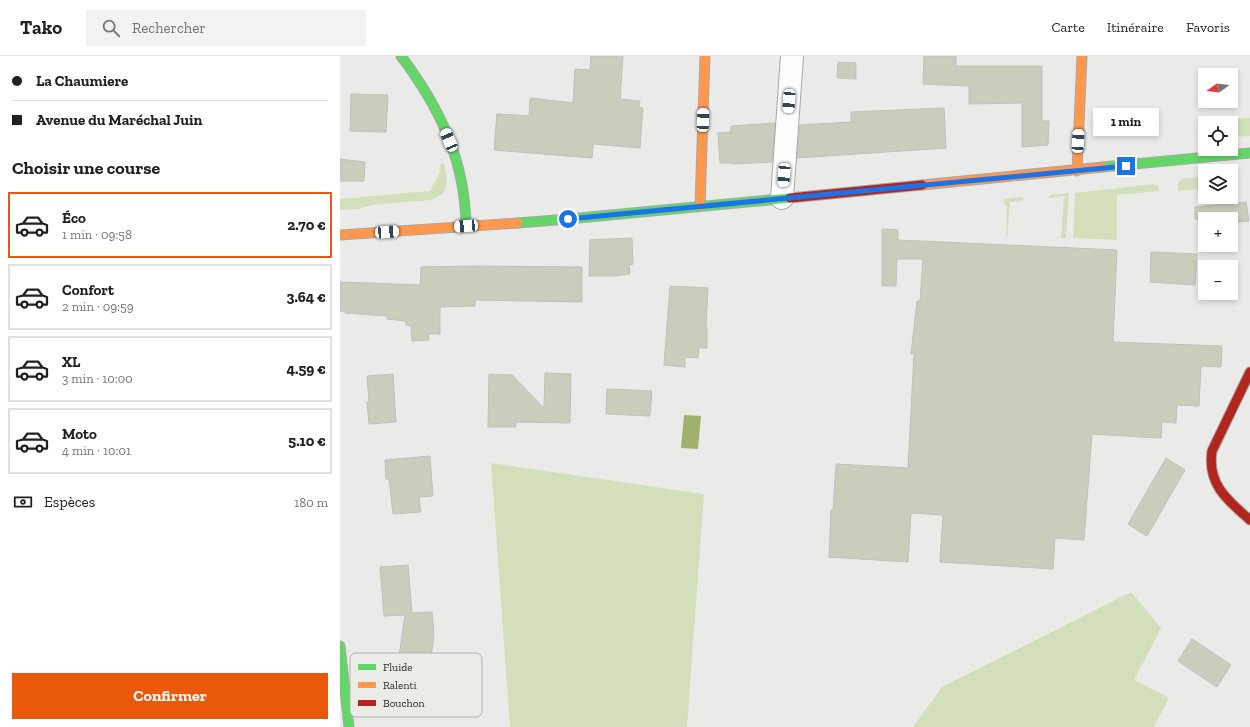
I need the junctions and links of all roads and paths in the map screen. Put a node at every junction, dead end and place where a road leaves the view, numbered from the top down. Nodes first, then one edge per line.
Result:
1 (401, 56) edge
2 (705, 56) edge
3 (792, 56) edge
4 (1082, 56) edge
5 (1250, 153) edge
6 (1077, 171) junction
7 (782, 198) junction
8 (700, 206) junction
9 (466, 226) junction
10 (340, 235) edge
11 (1250, 372) edge
12 (1250, 520) edge
13 (340, 646) edge
14 (349, 727) edge

1 - 9 main road
2 - 8 main road
3 - 7 street
4 - 6 main road
5 - 6 main road
6 - 7 main road
7 - 8 main road
8 - 9 main road
9 - 10 main road
11 - 12 main road
13 - 14 main road

